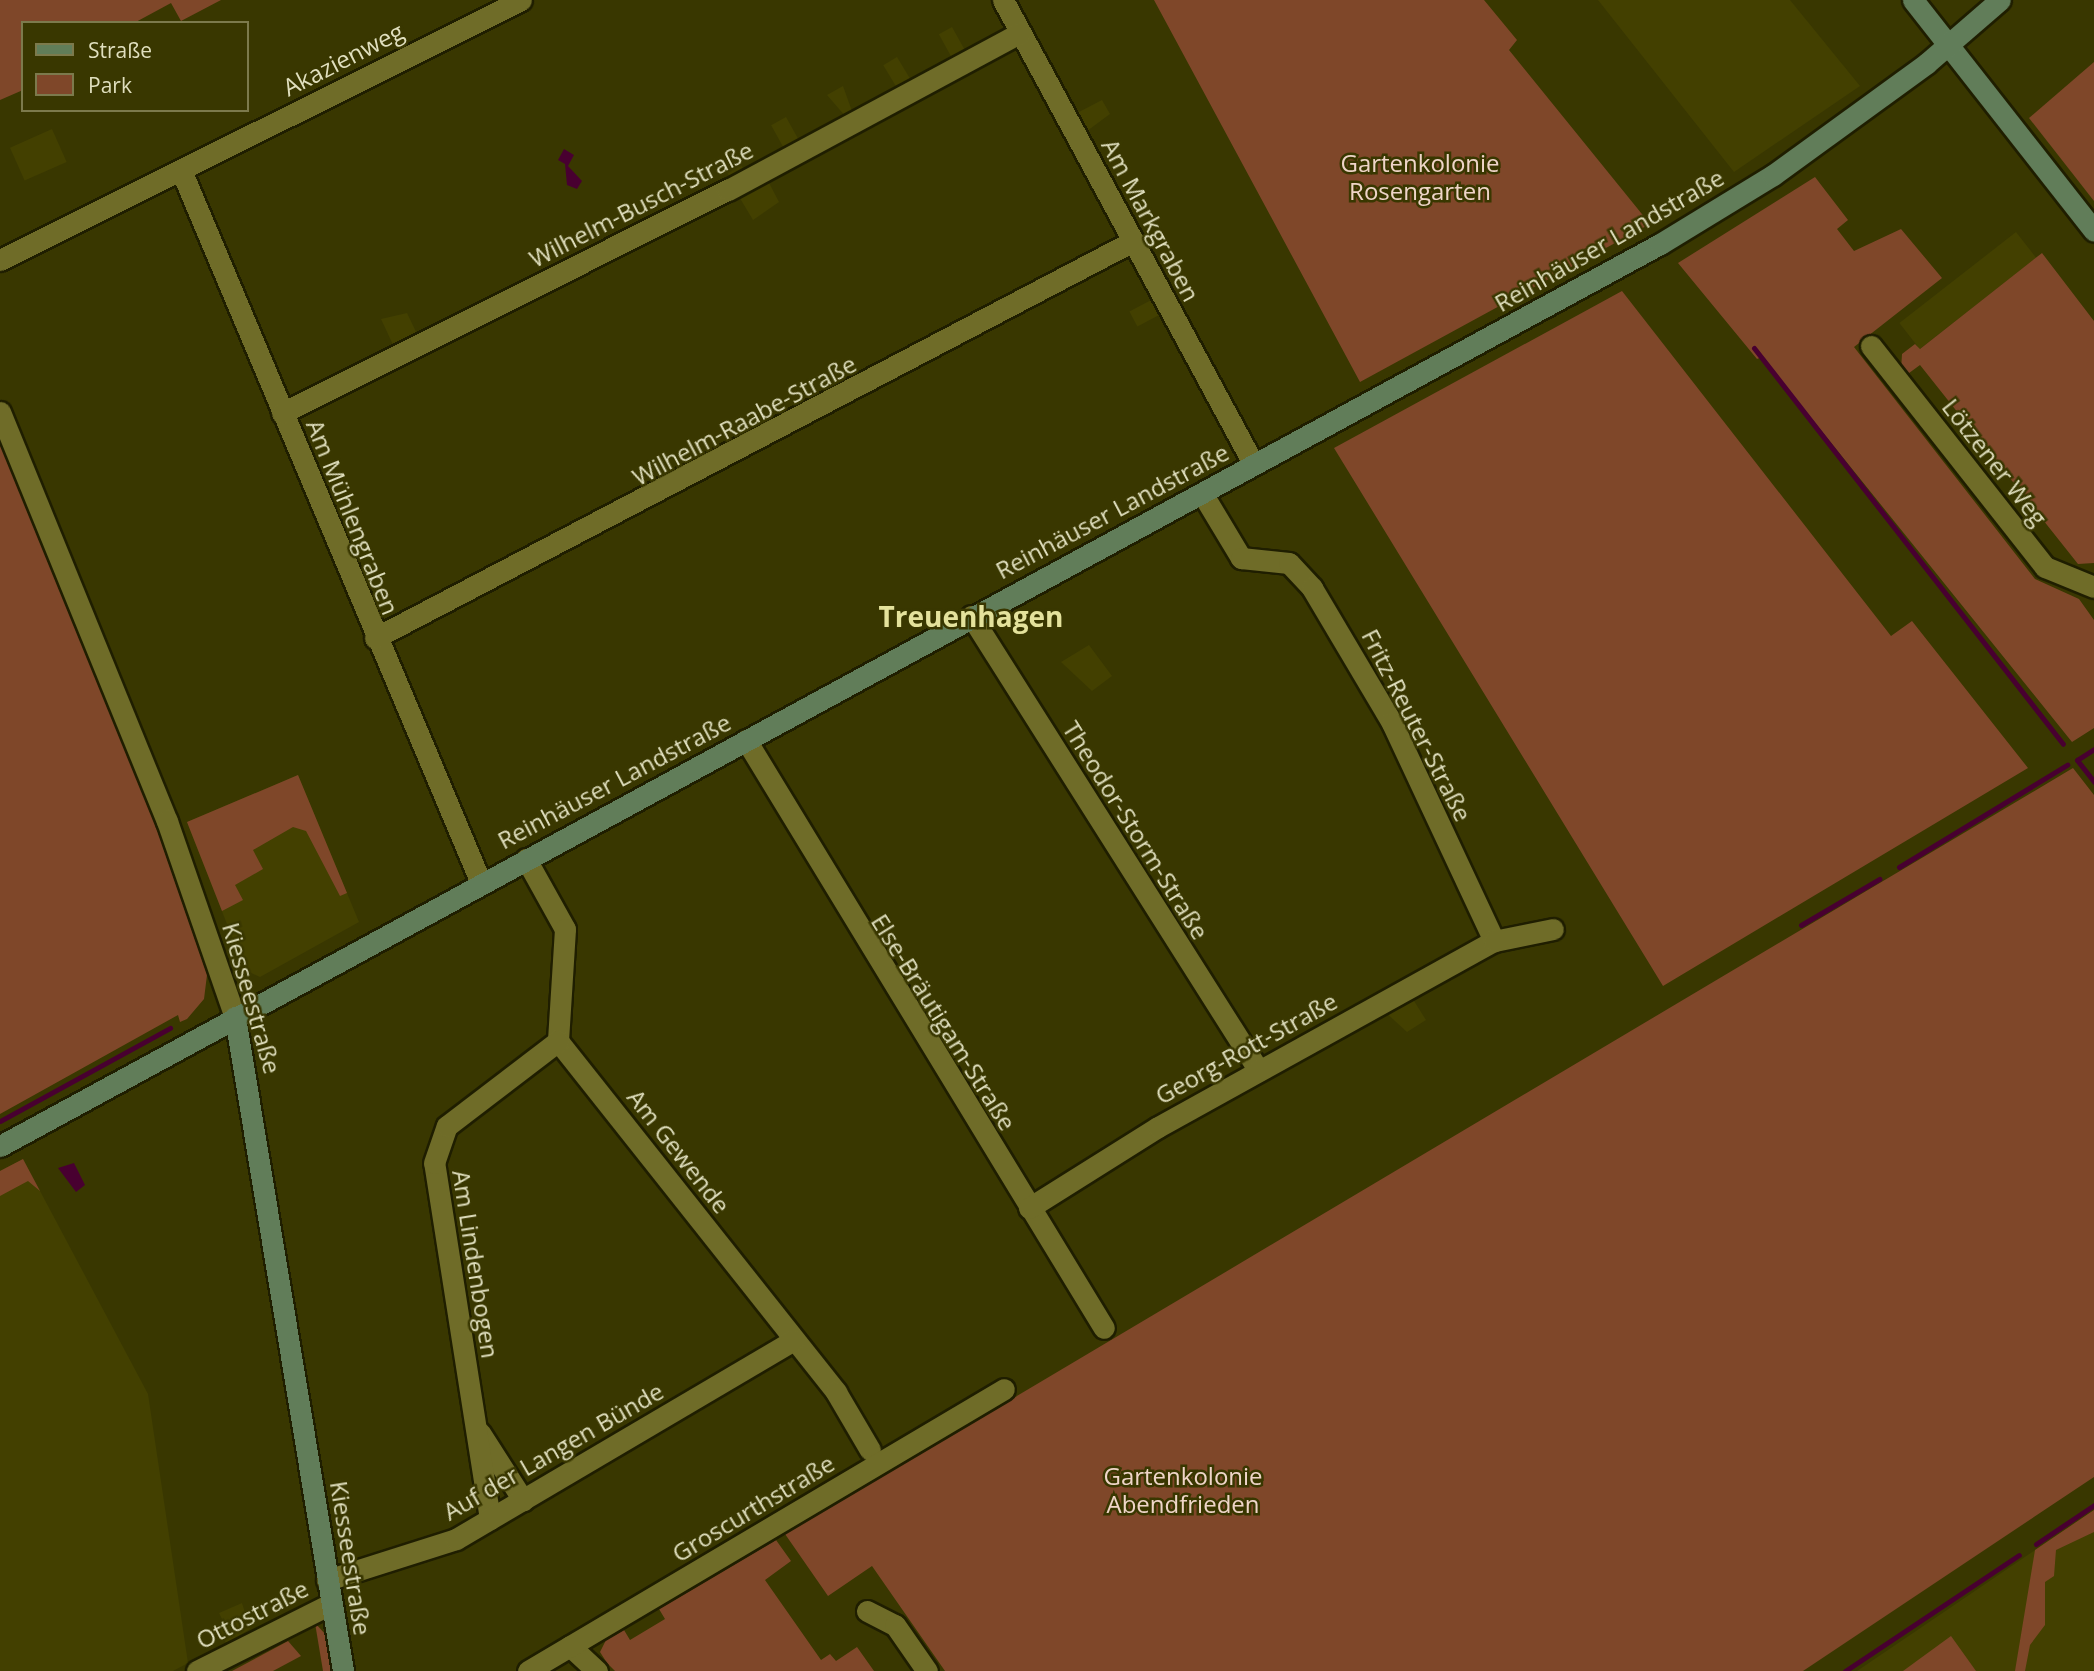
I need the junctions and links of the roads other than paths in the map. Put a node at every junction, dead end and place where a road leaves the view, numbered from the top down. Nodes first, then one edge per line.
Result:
1 (522, 0) edge
2 (1003, 0) edge
3 (1913, 0) edge
4 (2000, 0) edge
5 (1020, 33) junction
6 (1950, 45) junction
7 (181, 170) junction
8 (2094, 231) edge
9 (1133, 241) junction
10 (0, 260) edge
11 (1871, 346) dead end
12 (0, 412) edge
13 (282, 414) junction
14 (1254, 465) junction
15 (1202, 493) junction
16 (2094, 587) edge
17 (971, 616) junction
18 (374, 638) junction
19 (746, 740) junction
20 (526, 859) junction
21 (481, 883) junction
22 (1553, 929) dead end
23 (1494, 941) junction
24 (235, 1017) junction
25 (558, 1041) junction
26 (1259, 1071) junction
27 (0, 1146) edge
28 (1029, 1208) junction
29 (1104, 1328) dead end
30 (794, 1340) junction
31 (1004, 1389) dead end
32 (475, 1425) junction
33 (870, 1450) dead end
34 (523, 1500) junction
35 (490, 1519) junction
36 (327, 1580) junction
37 (330, 1604) junction
38 (867, 1611) dead end
39 (570, 1646) junction
40 (197, 1671) edge
41 (343, 1671) edge
42 (528, 1671) edge
43 (597, 1671) edge
44 (927, 1671) edge

1 - 7 street, Akazienweg
2 - 5 street, Am Markgraben
3 - 6 main road
4 - 6 main road, Reinhäuser Landstraße
5 - 9 street, Am Markgraben
5 - 13 street, Wilhelm-Busch-Straße
6 - 8 main road
6 - 14 main road, Reinhäuser Landstraße
7 - 10 street, Akazienweg
7 - 13 street, Am Mühlengraben
9 - 14 street, Am Markgraben
9 - 18 street, Wilhelm-Raabe-Straße
11 - 16 street, Lötzener Weg
12 - 24 street, Kiesseestraße
13 - 18 street, Am Mühlengraben
14 - 15 main road, Reinhäuser Landstraße
15 - 17 main road, Reinhäuser Landstraße
15 - 23 street, Fritz-Reuter-Straße
17 - 19 main road, Reinhäuser Landstraße
17 - 26 street, Theodor-Storm-Straße
18 - 21 street, Am Mühlengraben
19 - 20 main road, Reinhäuser Landstraße
19 - 28 street, Else-Bräutigam-Straße
20 - 21 main road, Reinhäuser Landstraße
20 - 25 street
21 - 24 main road, Reinhäuser Landstraße
22 - 23 street
23 - 26 street, Georg-Rott-Straße
24 - 27 main road, Reinhäuser Landstraße
24 - 36 main road, Kiesseestraße
25 - 30 street, Am Gewende
25 - 32 street, Am Lindenbogen
26 - 28 street, Georg-Rott-Straße
28 - 29 street, Else-Bräutigam-Straße
30 - 33 street, Am Gewende
30 - 34 street, Auf der Langen Bünde
31 - 39 street, Groscurthstraße
32 - 34 street, Am Lindenbogen
32 - 35 street, Am Lindenbogen
34 - 35 street, Auf der Langen Bünde
35 - 36 street, Auf der Langen Bünde
36 - 37 main road, Kiesseestraße
37 - 40 street, Ottostraße
37 - 41 main road, Kiesseestraße
38 - 44 street
39 - 42 street, Groscurthstraße
39 - 43 street

